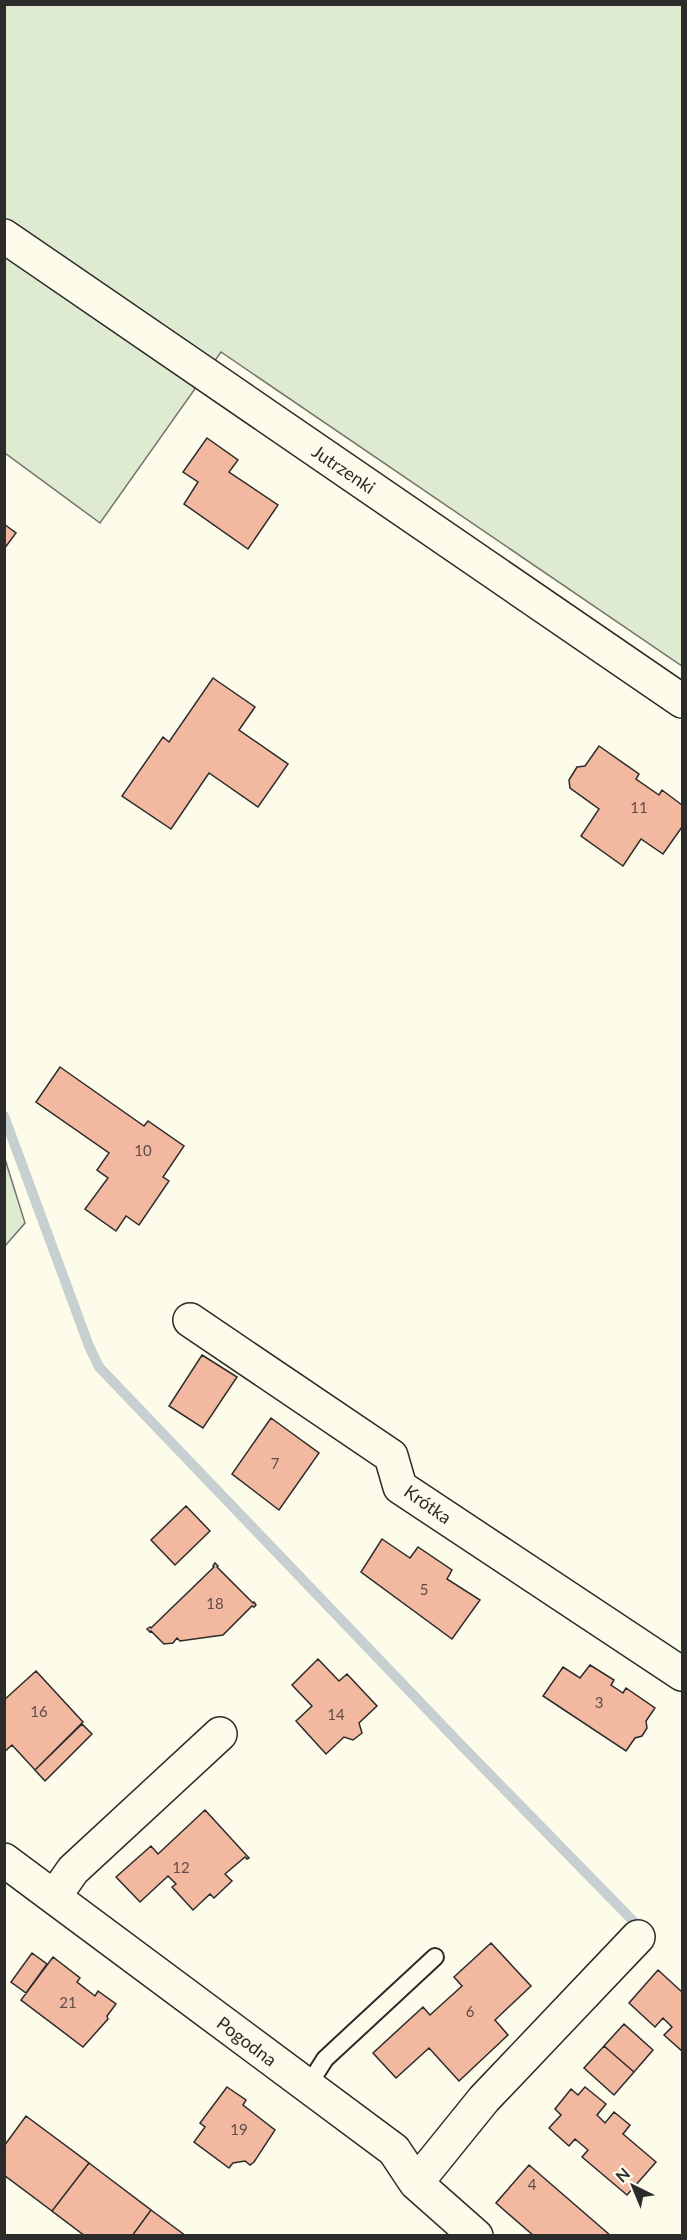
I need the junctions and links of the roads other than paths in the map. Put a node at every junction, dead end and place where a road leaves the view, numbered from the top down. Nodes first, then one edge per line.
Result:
1 (4, 236) edge
2 (682, 701) edge
3 (190, 1320) dead end
4 (682, 1674) edge
5 (220, 1734) dead end
6 (4, 1860) edge
7 (54, 1897) junction
8 (638, 1937) dead end
9 (435, 1957) dead end
10 (308, 2086) junction
11 (416, 2183) junction
12 (476, 2235) edge

1 - 2 street, Jutrzenki
3 - 4 street, Krótka
5 - 7 street
6 - 7 street, Pogodna
7 - 10 street, Pogodna
8 - 11 street
9 - 10 lane
10 - 11 street, Pogodna
11 - 12 street, Pogodna

